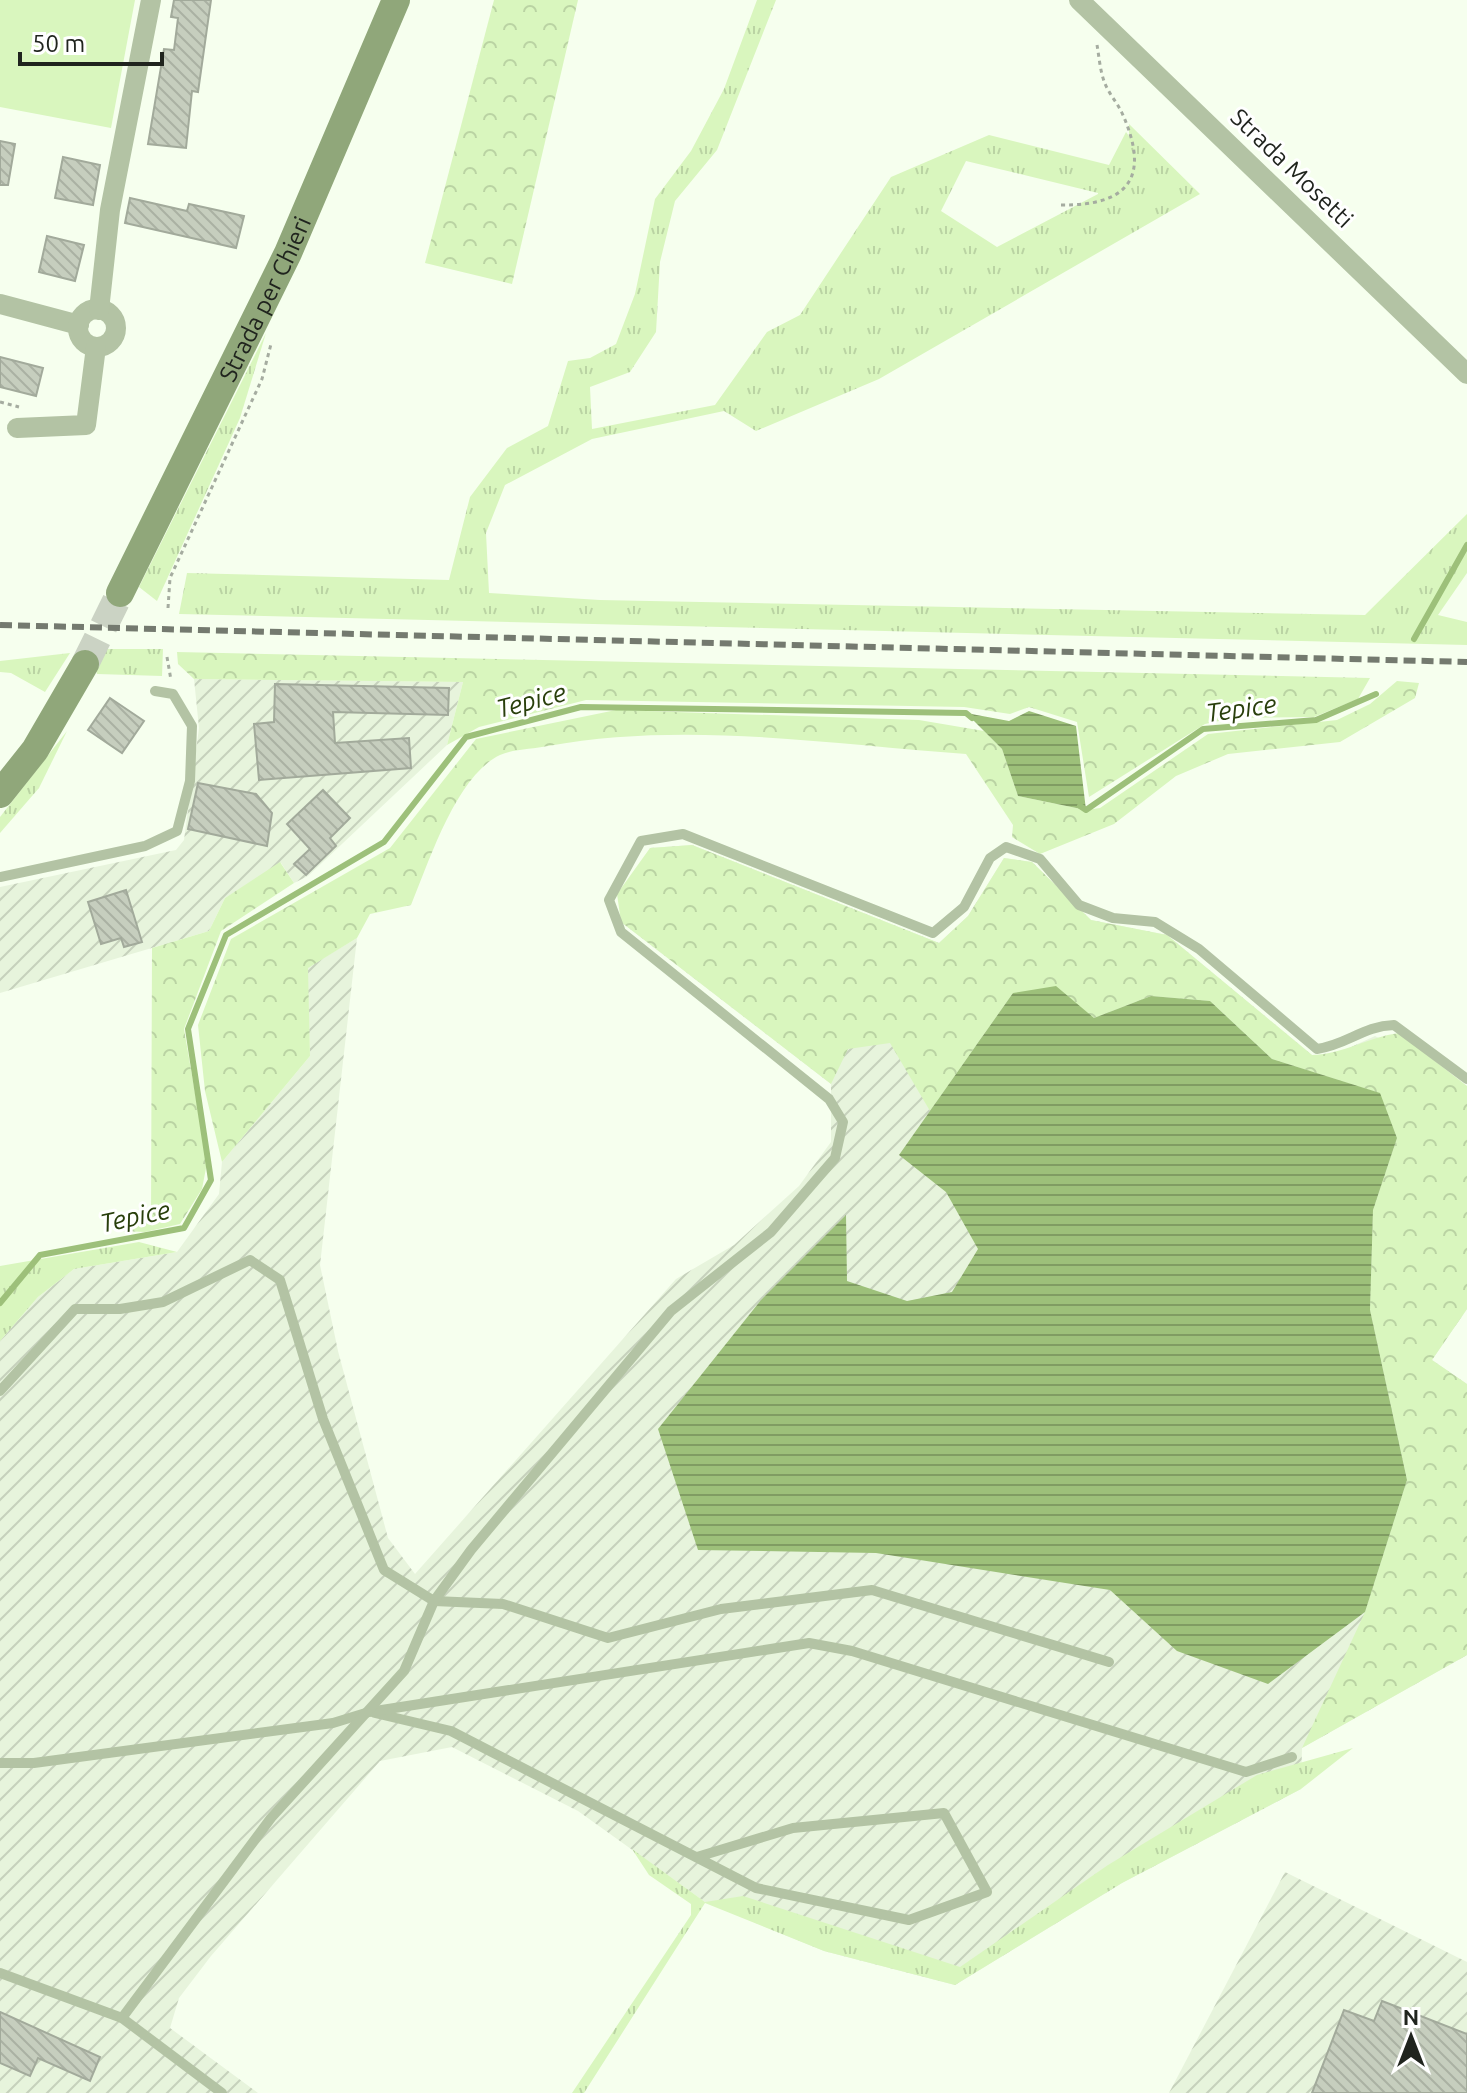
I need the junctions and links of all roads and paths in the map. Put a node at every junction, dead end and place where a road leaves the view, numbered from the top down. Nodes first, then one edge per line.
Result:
1 (151, 0) edge
2 (396, 0) edge
3 (1079, 0) edge
4 (1103, 23) junction
5 (1061, 205) dead end
6 (0, 304) edge
7 (99, 310) junction
8 (79, 325) junction
9 (271, 342) dead end
10 (96, 347) junction
11 (1467, 374) edge
12 (17, 428) dead end
13 (120, 593) tunnel mouth
14 (168, 608) dead end
15 (167, 657) dead end
16 (85, 664) tunnel mouth
17 (155, 691) dead end
18 (173, 694) junction
19 (0, 794) edge
20 (0, 877) edge
21 (1467, 1079) edge
22 (0, 1391) edge
23 (434, 1601) junction
24 (1109, 1662) dead end
25 (369, 1712) junction
26 (1292, 1757) dead end
27 (0, 1763) edge
28 (697, 1857) junction
29 (0, 1973) edge
30 (122, 2018) junction
31 (222, 2093) edge

1 - 7 street
2 - 13 main road, Strada per Chieri
3 - 4 street, Strada Mosetti
4 - 5 path
4 - 11 street, Strada Mosetti
6 - 8 street
7 - 8 street
7 - 10 street
8 - 10 street
9 - 14 path
10 - 12 street
15 - 18 path
16 - 19 main road
17 - 18 lane
18 - 20 lane
21 - 23 lane
22 - 23 lane
23 - 24 lane
23 - 25 lane
25 - 26 lane
25 - 27 lane
25 - 28 lane
25 - 30 lane
28 - 28 lane
29 - 30 lane
30 - 31 lane

